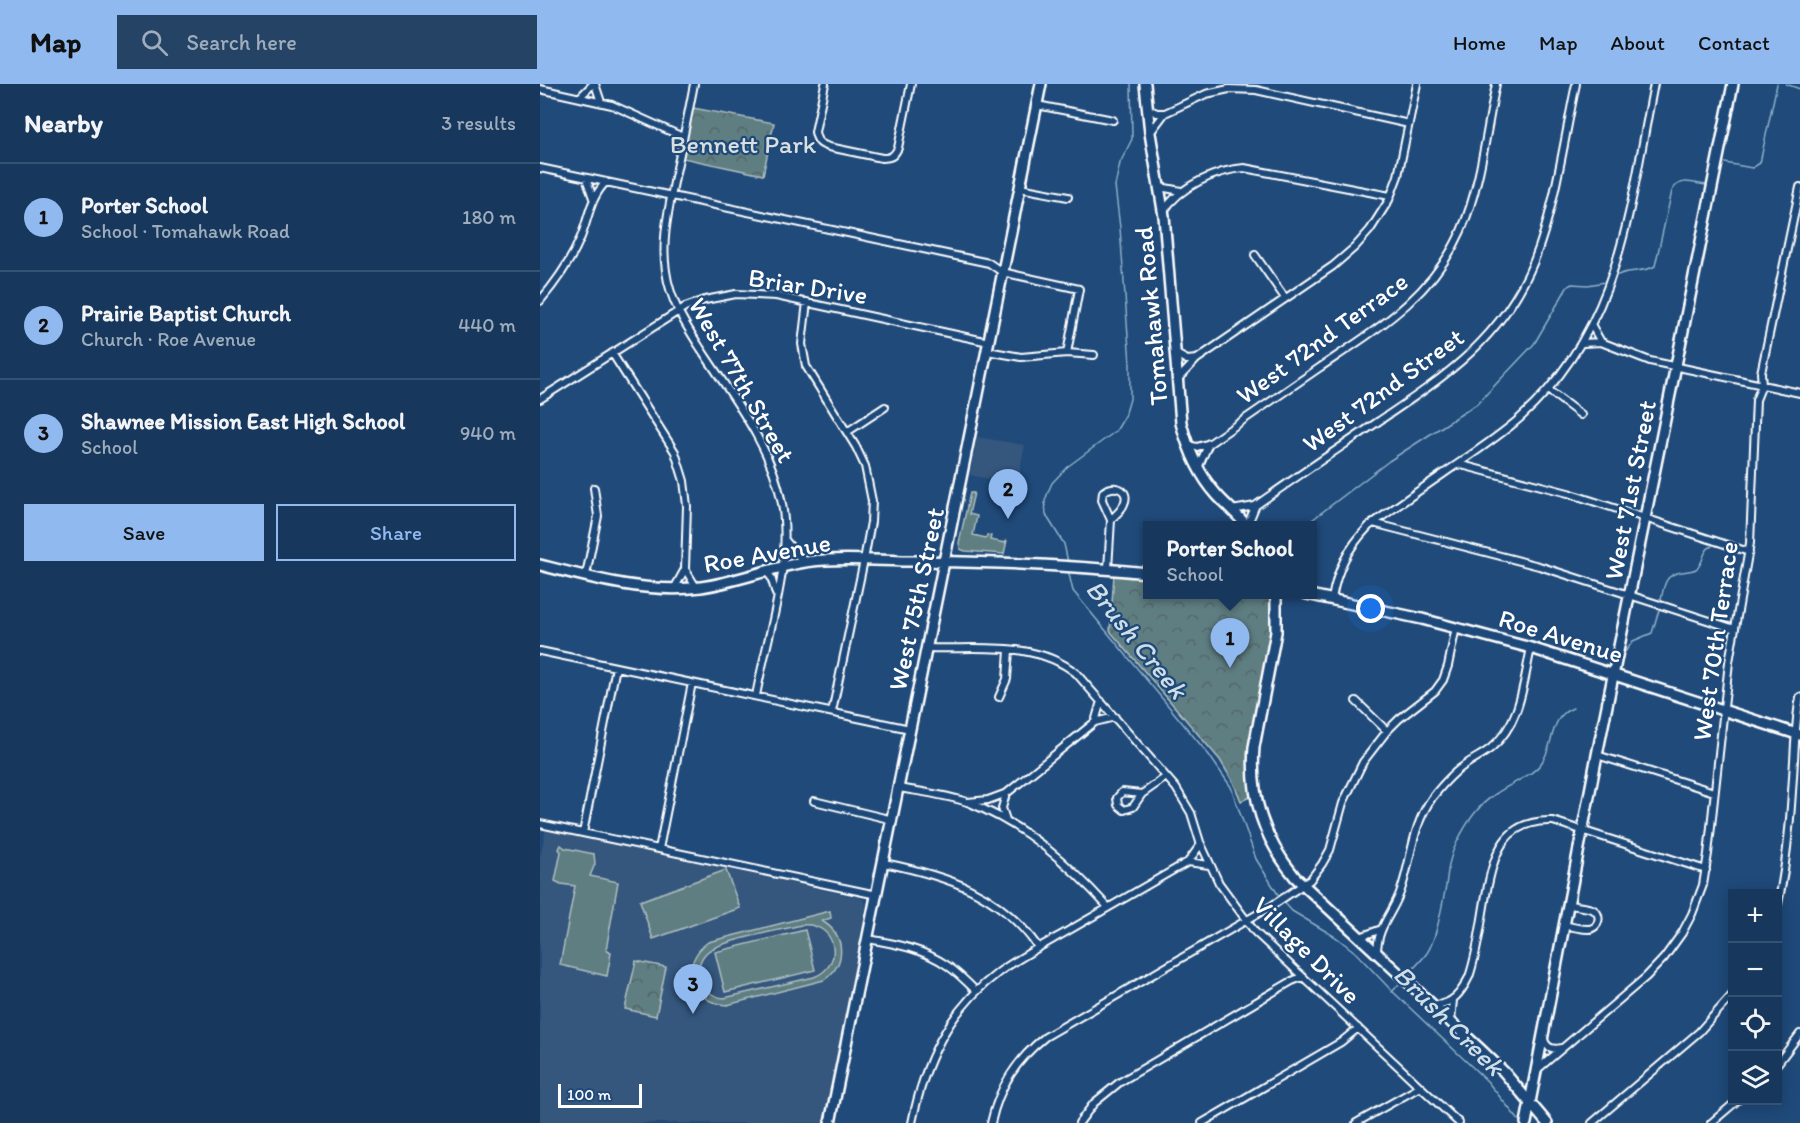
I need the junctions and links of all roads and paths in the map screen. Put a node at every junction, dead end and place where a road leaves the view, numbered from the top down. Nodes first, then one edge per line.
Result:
1 (594, 84) edge
2 (694, 84) edge
3 (825, 84) edge
4 (911, 84) edge
5 (1041, 84) edge
6 (1145, 84) edge
7 (1417, 84) edge
8 (1496, 84) edge
9 (1576, 84) edge
10 (1654, 84) edge
11 (1733, 84) edge
12 (540, 89) edge
13 (580, 97) junction
14 (601, 102) junction
15 (1037, 105) junction
16 (1146, 108) junction
17 (1165, 113) junction
18 (1113, 120) dead end
19 (1409, 124) junction
20 (1150, 133) junction
21 (683, 137) junction
22 (540, 168) edge
23 (586, 178) junction
24 (606, 182) junction
25 (1160, 187) junction
26 (1800, 187) edge
27 (1020, 188) junction
28 (1181, 190) junction
29 (1372, 194) junction
30 (672, 195) junction
31 (1390, 196) junction
32 (1068, 197) dead end
33 (593, 198) junction
34 (1383, 210) junction
35 (1164, 211) junction
36 (1256, 255) dead end
37 (1005, 258) junction
38 (989, 263) junction
39 (1002, 272) junction
40 (1285, 298) junction
41 (540, 301) edge
42 (807, 302) junction
43 (678, 311) junction
44 (1592, 326) junction
45 (1583, 342) junction
46 (1601, 342) junction
47 (988, 346) junction
48 (612, 353) junction
49 (1067, 353) junction
50 (1176, 354) junction
51 (1094, 355) dead end
52 (1197, 359) junction
53 (1676, 367) junction
54 (1178, 379) junction
55 (1762, 385) junction
56 (1548, 390) junction
57 (1800, 393) edge
58 (540, 399) edge
59 (885, 407) dead end
60 (1581, 415) dead end
61 (847, 432) junction
62 (1210, 443) junction
63 (1187, 445) junction
64 (1458, 464) junction
65 (1198, 468) junction
66 (594, 488) dead end
67 (1255, 506) junction
68 (1232, 510) junction
69 (1646, 518) junction
70 (1111, 520) junction
71 (1243, 521) edge
72 (1249, 521) edge
73 (1373, 523) junction
74 (786, 542) junction
75 (1749, 552) junction
76 (864, 560) junction
77 (945, 561) junction
78 (806, 562) junction
79 (540, 566) edge
80 (783, 566) junction
81 (685, 569) junction
82 (1108, 569) junction
83 (765, 571) junction
84 (1143, 572) edge
85 (586, 575) junction
86 (696, 587) junction
87 (674, 589) junction
88 (1630, 594) junction
89 (1317, 596) edge
90 (777, 597) junction
91 (1276, 599) edge
92 (1332, 599) junction
93 (1456, 627) junction
94 (1735, 629) junction
95 (928, 648) junction
96 (1531, 648) junction
97 (1009, 650) junction
98 (540, 651) edge
99 (616, 667) junction
100 (1614, 674) junction
101 (692, 683) junction
102 (756, 696) junction
103 (999, 697) dead end
104 (1800, 698) edge
105 (1101, 701) junction
106 (1356, 701) dead end
107 (1723, 710) junction
108 (832, 712) junction
109 (1115, 717) junction
110 (1095, 722) junction
111 (910, 729) junction
112 (1387, 731) junction
113 (1798, 734) edge
114 (1598, 755) junction
115 (1166, 777) junction
116 (899, 788) junction
117 (1714, 792) junction
118 (1007, 793) junction
119 (1142, 794) dead end
120 (814, 801) dead end
121 (968, 802) junction
122 (893, 820) junction
123 (1006, 820) junction
124 (540, 824) edge
125 (1583, 830) junction
126 (583, 833) junction
127 (1201, 844) junction
128 (659, 849) junction
129 (1188, 862) junction
130 (884, 863) junction
131 (1209, 865) junction
132 (1706, 870) junction
133 (1303, 885) junction
134 (1781, 889) edge
135 (877, 895) junction
136 (1569, 905) junction
137 (1108, 907) junction
138 (1244, 920) junction
139 (1564, 925) junction
140 (1380, 930) junction
141 (1360, 937) junction
142 (868, 939) junction
143 (1038, 947) junction
144 (1377, 953) junction
145 (1302, 977) junction
146 (976, 991) junction
147 (1730, 997) edge
148 (1453, 1000) junction
149 (1435, 1005) junction
150 (1451, 1021) junction
151 (1358, 1028) junction
152 (1800, 1034) edge
153 (1543, 1038) junction
154 (1562, 1048) junction
155 (1782, 1058) edge
156 (1538, 1069) junction
157 (1420, 1087) junction
158 (1530, 1102) junction
159 (1733, 1105) edge
160 (1527, 1120) edge
161 (830, 1123) edge
162 (912, 1123) edge
163 (991, 1123) edge
164 (1079, 1123) edge
165 (1202, 1123) edge
166 (1356, 1123) edge
167 (1459, 1123) edge
168 (1547, 1123) edge
169 (1593, 1123) edge
170 (1711, 1123) edge

1 - 13 street
1 - 14 street
2 - 21 street, West 77th Street
3 - 4 street
5 - 15 main road, West 75th Street
6 - 16 main road, Tomahawk Road
7 - 19 street
8 - 62 street, West 72nd Terrace
9 - 67 street, West 72nd Street
10 - 44 street
11 - 53 main road, West 71st Street
12 - 13 street
13 - 14 street
14 - 21 street
15 - 18 street
15 - 27 main road, West 75th Street
16 - 17 street
16 - 20 main road, Tomahawk Road
17 - 19 street
17 - 20 street
19 - 31 street
20 - 25 main road, Tomahawk Road
21 - 30 street, West 77th Street
22 - 23 street
23 - 24 street
23 - 33 street
24 - 30 street
24 - 33 street
25 - 28 street
25 - 35 main road, Tomahawk Road
26 - 55 street, West 70th Terrace
27 - 32 street
27 - 37 main road, West 75th Street
28 - 29 street
28 - 35 street
29 - 31 street
29 - 34 street
30 - 38 street
30 - 43 street, West 77th Street
31 - 34 street
33 - 41 street
34 - 40 street
35 - 50 main road, Tomahawk Road
36 - 40 street
37 - 38 street
37 - 39 main road, West 75th Street
38 - 39 street
39 - 47 main road, West 75th Street
39 - 49 street
40 - 52 street
42 - 43 street, Briar Drive
42 - 47 street, Briar Drive
42 - 61 street
43 - 48 street, Briar Drive
43 - 74 street, West 77th Street
44 - 45 street
44 - 46 street
45 - 46 street
45 - 56 street
46 - 53 street
47 - 49 street, Briar Drive
47 - 77 main road, West 75th Street
48 - 58 street, Briar Drive
48 - 81 street
49 - 51 street, Briar Drive
50 - 52 street
50 - 54 main road, Tomahawk Road
52 - 54 street
53 - 55 street
53 - 69 main road, West 71st Street
54 - 63 main road, Tomahawk Road
55 - 57 street
55 - 75 street, West 70th Terrace
56 - 60 street
56 - 64 street
59 - 61 street
61 - 76 street
62 - 63 street, West 72nd Terrace
62 - 65 street
63 - 65 main road, Tomahawk Road
64 - 69 street
64 - 73 street
65 - 68 main road, Tomahawk Road
66 - 85 street
67 - 68 street, West 72nd Street
67 - 72 street
68 - 71 main road, Tomahawk Road
69 - 75 street
69 - 88 main road, West 71st Street
70 - 70 street
70 - 82 street
73 - 88 street
73 - 92 street
74 - 78 street
74 - 80 street, West 77th Street
75 - 94 street, West 70th Terrace
76 - 77 main road, Roe Avenue
76 - 78 main road, Roe Avenue
76 - 108 street
77 - 82 main road, Roe Avenue
77 - 95 main road, West 75th Street
78 - 80 main road, Roe Avenue
79 - 85 main road, Roe Avenue
80 - 83 main road, Roe Avenue
80 - 90 street, West 77th Street
81 - 86 street
81 - 87 street
82 - 84 main road, Roe Avenue
83 - 86 main road, Roe Avenue
83 - 90 street
85 - 87 main road, Roe Avenue
86 - 87 main road, Roe Avenue
88 - 94 street
88 - 100 main road, West 71st Street
89 - 92 main road, Roe Avenue
90 - 102 street, West 77th Street
91 - 133 main road
92 - 93 main road, Roe Avenue
93 - 96 main road, Roe Avenue
93 - 112 street
94 - 107 street, West 70th Terrace
95 - 97 street, Village Drive
95 - 111 main road, West 75th Street
96 - 100 main road, Roe Avenue
96 - 140 street
97 - 103 street
97 - 105 street, Village Drive
98 - 99 street
99 - 101 street
99 - 126 street
100 - 107 main road, Roe Avenue
100 - 114 main road, West 71st Street
101 - 102 street
101 - 128 street
102 - 108 street
104 - 113 street
105 - 109 street, Village Drive
105 - 110 street
106 - 112 street
107 - 113 main road, Roe Avenue
107 - 117 street, West 70th Terrace
108 - 111 street
109 - 110 street
109 - 115 street, Village Drive
110 - 118 street
111 - 116 main road, West 75th Street
112 - 133 street
113 - 134 street
114 - 117 street
114 - 125 main road, West 71st Street
115 - 119 street
115 - 127 street, Village Drive
116 - 121 street
116 - 122 main road, West 75th Street
117 - 132 street, West 70th Terrace
118 - 121 street
118 - 123 street
120 - 122 street
121 - 123 street
122 - 130 main road, West 75th Street
123 - 137 street
124 - 126 street
125 - 132 street
125 - 136 main road, West 71st Street
125 - 148 street
126 - 128 street
127 - 129 street
127 - 131 street, Village Drive
128 - 135 street
129 - 131 street
129 - 137 street
130 - 135 main road, West 75th Street
130 - 143 street
131 - 138 street, Village Drive
132 - 154 street, West 70th Terrace
133 - 138 street
133 - 141 main road
135 - 142 main road, West 75th Street
136 - 139 main road, West 71st Street
136 - 139 street
137 - 143 street
138 - 145 street, Village Drive
138 - 163 street
139 - 153 main road, West 71st Street
140 - 141 street
140 - 144 street
141 - 144 main road
142 - 146 street
142 - 161 main road, West 75th Street
143 - 146 street
144 - 149 main road
145 - 151 street, Village Drive
145 - 164 street
146 - 162 street
147 - 169 street
148 - 149 street
148 - 150 street
149 - 150 main road
150 - 158 main road
151 - 157 street, Village Drive
151 - 165 street
152 - 155 street
153 - 154 street
153 - 156 main road, West 71st Street
154 - 156 street, West 70th Terrace
156 - 158 main road, West 71st Street
157 - 166 street
157 - 167 street, Village Drive
158 - 160 main road, West 71st Street
158 - 168 main road
159 - 170 street

